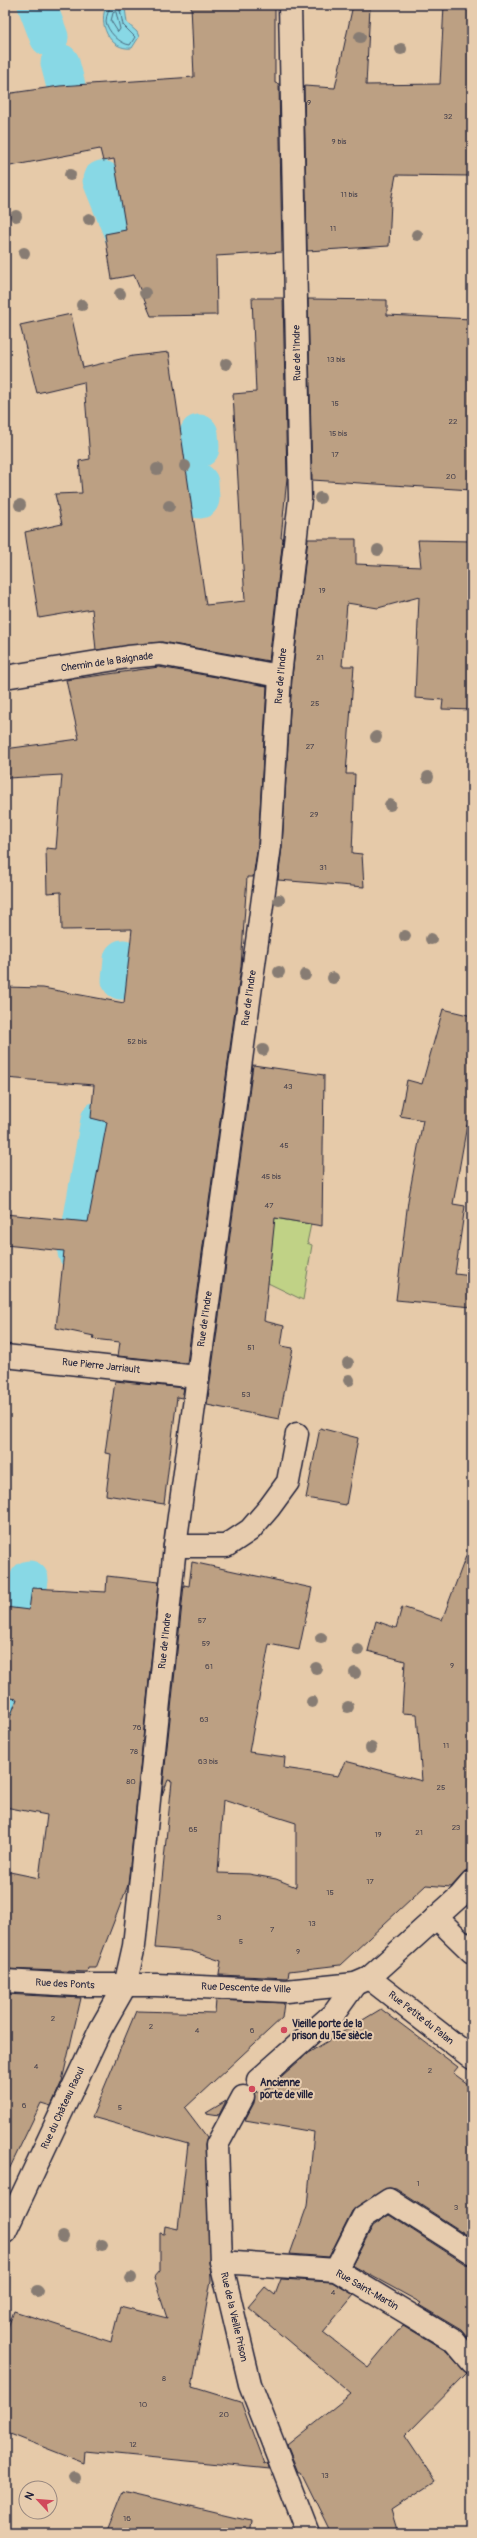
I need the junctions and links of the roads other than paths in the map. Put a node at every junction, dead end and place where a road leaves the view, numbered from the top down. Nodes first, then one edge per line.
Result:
1 (290, 5) edge
2 (280, 676) junction
3 (5, 677) edge
4 (5, 1356) edge
5 (197, 1376) junction
6 (297, 1434) dead end
7 (175, 1546) junction
8 (472, 1882) edge
9 (436, 1917) junction
10 (472, 1952) edge
11 (5, 1981) edge
12 (362, 1981) junction
13 (125, 1986) junction
14 (472, 2058) edge
15 (258, 2080) dead end
16 (243, 2097) dead end
17 (5, 2232) edge
18 (472, 2254) edge
19 (221, 2262) junction
20 (336, 2270) junction
21 (472, 2362) edge
22 (308, 2533) edge

1 - 2 street, Rue de l'Indre
2 - 3 street, Chemin de la Baignade
2 - 5 street, Rue de l'Indre
4 - 5 street, Rue Pierre Jarriault
5 - 7 street, Rue de l'Indre
6 - 7 street
7 - 13 street, Rue de l'Indre
8 - 9 street
9 - 10 street
9 - 12 street
11 - 13 street, Rue des Ponts
12 - 13 street, Rue Descente de Ville
12 - 14 street, Rue Petite du Palan
12 - 15 street
13 - 17 street, Rue du Château Raoul
16 - 19 street, Rue de la Vieille Prison
18 - 20 street
19 - 20 street, Rue Saint-Martin
19 - 22 street, Rue de la Vieille Prison
20 - 21 street, Rue Saint-Martin

